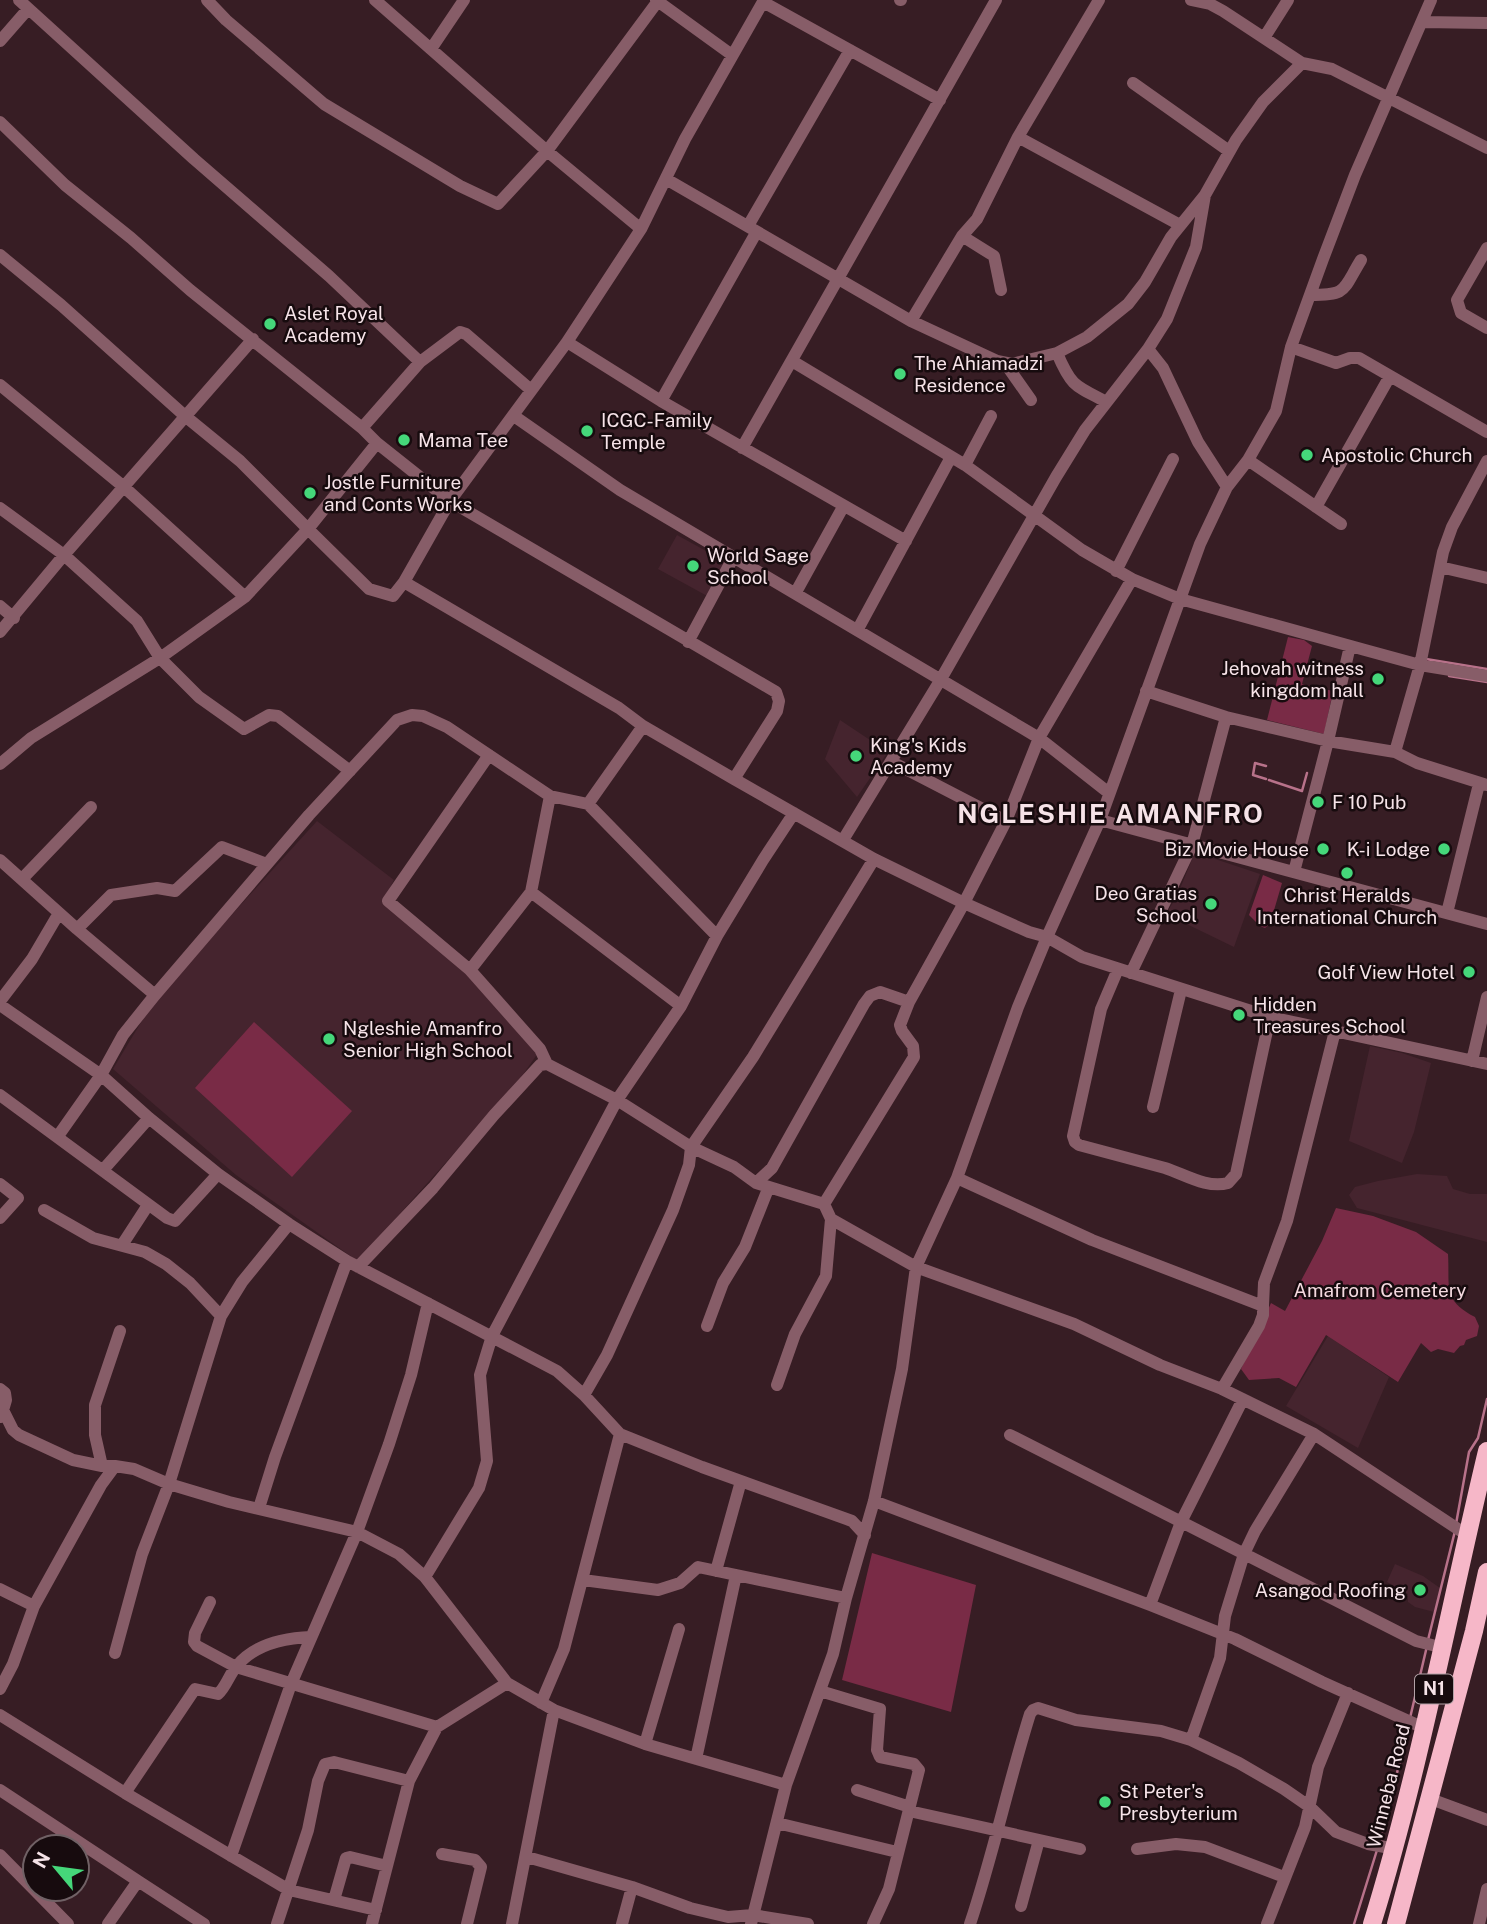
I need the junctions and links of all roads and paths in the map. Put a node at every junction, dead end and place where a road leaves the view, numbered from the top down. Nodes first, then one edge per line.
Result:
1 (207, 0) edge
2 (375, 0) edge
3 (464, 0) edge
4 (996, 0) edge
5 (1100, 0) edge
6 (1191, 0) edge
7 (1287, 0) edge
8 (1432, 0) edge
9 (657, 1) edge
10 (763, 1) edge
11 (24, 5) edge
12 (1423, 22) junction
13 (1487, 23) edge
14 (1264, 38) junction
15 (0, 41) edge
16 (431, 49) junction
17 (850, 50) junction
18 (732, 55) junction
19 (1303, 63) junction
20 (1133, 83) dead end
21 (1390, 98) junction
22 (940, 100) junction
23 (0, 122) edge
24 (1018, 137) junction
25 (1487, 148) edge
26 (547, 151) junction
27 (1229, 152) junction
28 (666, 179) junction
29 (1205, 195) junction
30 (1180, 225) junction
31 (640, 229) junction
32 (752, 229) junction
33 (962, 236) junction
34 (1487, 248) edge
35 (0, 255) edge
36 (1361, 260) dead end
37 (838, 278) junction
38 (1002, 290) dead end
39 (1310, 295) junction
40 (911, 321) junction
41 (1487, 328) edge
42 (253, 339) junction
43 (567, 342) junction
44 (1291, 347) junction
45 (1148, 349) junction
46 (1057, 353) junction
47 (792, 361) junction
48 (421, 362) junction
49 (1005, 363) junction
50 (1390, 376) junction
51 (0, 385) edge
52 (531, 390) junction
53 (1031, 400) dead end
54 (661, 401) junction
55 (1105, 401) junction
56 (185, 416) junction
57 (514, 416) junction
58 (991, 416) dead end
59 (362, 428) junction
60 (1487, 432) edge
61 (377, 443) junction
62 (742, 448) junction
63 (951, 457) junction
64 (1173, 459) dead end
65 (1248, 460) junction
66 (1487, 461) edge
67 (965, 465) junction
68 (124, 487) junction
69 (1227, 487) junction
70 (450, 501) junction
71 (1316, 506) junction
72 (843, 507) junction
73 (0, 508) edge
74 (1034, 514) junction
75 (1341, 524) dead end
76 (308, 528) junction
77 (906, 541) junction
78 (64, 555) junction
79 (733, 558) junction
80 (1440, 567) junction
81 (1116, 571) junction
82 (1487, 578) edge
83 (1132, 579) junction
84 (404, 582) junction
85 (796, 592) junction
86 (245, 597) junction
87 (1180, 599) junction
88 (0, 606) edge
89 (14, 618) junction
90 (858, 629) junction
91 (0, 632) edge
92 (688, 642) junction
93 (1350, 646) junction
94 (160, 659) junction
95 (1420, 665) junction
96 (1487, 676) edge
97 (941, 680) junction
98 (1146, 691) junction
99 (1226, 717) junction
100 (643, 726) junction
101 (1040, 738) junction
102 (1328, 741) junction
103 (1395, 752) junction
104 (489, 755) junction
105 (892, 762) junction
106 (0, 764) edge
107 (350, 771) junction
108 (734, 779) junction
109 (1483, 785) edge
110 (1109, 793) junction
111 (550, 796) junction
112 (589, 804) junction
113 (91, 807) dead end
114 (794, 814) junction
115 (1100, 820) junction
116 (1006, 821) junction
117 (844, 839) junction
118 (1192, 845) junction
119 (874, 859) junction
120 (0, 860) edge
121 (267, 864) junction
122 (1294, 872) junction
123 (22, 879) junction
124 (531, 892) junction
125 (964, 903) junction
126 (59, 913) junction
127 (1447, 914) junction
128 (1487, 925) edge
129 (76, 929) junction
130 (717, 936) junction
131 (1047, 937) junction
132 (1118, 969) junction
133 (470, 970) junction
134 (1132, 973) junction
135 (1181, 990) junction
136 (155, 995) junction
137 (1487, 997) edge
138 (909, 1002) junction
139 (0, 1003) edge
140 (681, 1006) junction
141 (1270, 1017) junction
142 (1335, 1031) junction
143 (1472, 1061) junction
144 (547, 1064) junction
145 (1487, 1065) edge
146 (101, 1075) junction
147 (0, 1095) edge
148 (617, 1100) junction
149 (1153, 1107) dead end
150 (149, 1118) junction
151 (58, 1136) junction
152 (691, 1147) junction
153 (103, 1170) junction
154 (218, 1174) junction
155 (957, 1178) junction
156 (0, 1184) edge
157 (762, 1186) junction
158 (824, 1204) junction
159 (148, 1205) junction
160 (44, 1210) dead end
161 (0, 1218) edge
162 (831, 1219) junction
163 (289, 1224) junction
164 (122, 1245) junction
165 (353, 1264) junction
166 (916, 1268) junction
167 (428, 1303) junction
168 (1264, 1306) junction
169 (221, 1316) junction
170 (707, 1326) dead end
171 (120, 1331) dead end
172 (492, 1336) junction
173 (777, 1384) dead end
174 (0, 1389) edge
175 (1222, 1389) junction
176 (584, 1395) junction
177 (1243, 1399) junction
178 (2, 1414) edge
179 (620, 1434) junction
180 (1314, 1434) junction
181 (1010, 1435) dead end
182 (1487, 1451) edge
183 (108, 1466) junction
184 (741, 1481) junction
185 (169, 1483) junction
186 (874, 1502) junction
187 (259, 1508) junction
188 (1181, 1522) junction
189 (357, 1532) junction
190 (865, 1535) junction
191 (1467, 1535) junction
192 (1244, 1554) junction
193 (716, 1571) junction
194 (1487, 1572) edge
195 (736, 1575) junction
196 (425, 1577) junction
197 (583, 1580) junction
198 (0, 1589) edge
199 (846, 1598) junction
200 (209, 1602) dead end
201 (1150, 1605) junction
202 (34, 1606) junction
203 (678, 1629) dead end
204 (1223, 1634) junction
205 (311, 1637) junction
206 (1444, 1648) junction
207 (115, 1653) dead end
208 (236, 1667) junction
209 (507, 1683) junction
210 (291, 1684) junction
211 (0, 1689) edge
212 (820, 1691) junction
213 (1348, 1693) junction
214 (541, 1703) junction
215 (554, 1710) junction
216 (0, 1715) edge
217 (437, 1727) junction
218 (1423, 1733) junction
219 (1191, 1740) junction
220 (645, 1744) junction
221 (1444, 1745) junction
222 (696, 1759) junction
223 (409, 1781) junction
224 (786, 1785) junction
225 (0, 1790) edge
226 (857, 1790) dead end
227 (125, 1793) junction
228 (1428, 1798) junction
229 (1310, 1807) junction
230 (909, 1809) junction
231 (1487, 1820) edge
232 (777, 1823) junction
233 (999, 1831) junction
234 (1039, 1840) junction
235 (1080, 1849) dead end
236 (1138, 1849) dead end
237 (1396, 1849) junction
238 (897, 1852) junction
239 (0, 1854) edge
240 (442, 1854) dead end
241 (231, 1856) junction
242 (527, 1857) junction
243 (387, 1866) junction
244 (1283, 1877) junction
245 (138, 1881) junction
246 (632, 1887) junction
247 (1487, 1889) edge
248 (289, 1890) junction
249 (334, 1900) junction
250 (1021, 1906) dead end
251 (376, 1910) junction
252 (752, 1919) edge
253 (68, 1924) edge
254 (108, 1924) edge
255 (204, 1924) edge
256 (277, 1924) edge
257 (372, 1924) edge
258 (467, 1924) edge
259 (512, 1924) edge
260 (622, 1924) edge
261 (807, 1924) edge
262 (873, 1924) edge
263 (970, 1924) edge
264 (1267, 1924) edge
265 (1372, 1924) edge
266 (1396, 1924) edge
267 (1479, 1924) edge

1 - 26 street
2 - 16 street
3 - 16 street
4 - 22 street
5 - 24 street
6 - 14 street
7 - 14 street
8 - 12 street
9 - 18 street
9 - 26 street
10 - 17 street
10 - 18 street
11 - 15 street
11 - 48 street
12 - 13 street
12 - 21 street
14 - 19 street
16 - 26 street
17 - 22 street
17 - 32 street
18 - 28 street
19 - 21 street
19 - 27 street
20 - 27 street
21 - 25 street
21 - 39 street
22 - 37 street
23 - 42 street
24 - 30 street
24 - 33 street
26 - 31 street
27 - 29 street
28 - 31 street
28 - 32 street
29 - 30 street
29 - 45 street
30 - 46 street
31 - 43 street
32 - 37 street
32 - 54 street
33 - 38 street
33 - 40 street
34 - 41 street
35 - 56 street
36 - 39 street
37 - 40 street
37 - 47 street
39 - 44 street
40 - 49 street
42 - 56 street
42 - 59 street
43 - 52 street
43 - 54 street
44 - 50 street
44 - 65 street
45 - 55 street
45 - 69 street
46 - 49 street
46 - 55 street
47 - 62 street
47 - 63 street
48 - 52 street
48 - 59 street
49 - 53 street
50 - 60 street
50 - 71 street
51 - 68 street
52 - 57 street
54 - 62 street
55 - 74 street
56 - 68 street
56 - 76 street
57 - 70 street
57 - 79 street
58 - 67 street
59 - 61 street
61 - 70 street
61 - 76 street
62 - 72 street
63 - 67 street
63 - 77 street
64 - 81 street
65 - 69 street
65 - 71 street
66 - 80 street
67 - 74 street
68 - 78 street
68 - 86 street
69 - 87 street
70 - 84 street
70 - 92 street
71 - 75 street
72 - 77 street
72 - 85 street
73 - 78 street
74 - 81 street
74 - 97 street
76 - 84 street
76 - 86 street
77 - 90 street
78 - 89 street
78 - 94 street
79 - 85 street
79 - 92 street
80 - 82 street
80 - 95 street
81 - 83 street
83 - 87 street
83 - 101 street
84 - 100 street
85 - 90 street
86 - 94 street
87 - 93 street
87 - 98 street
88 - 89 street
89 - 91 street
90 - 97 street
92 - 108 street
93 - 95 street
93 - 102 street
94 - 106 street
94 - 107 street
95 - 96 street
95 - 103 street
97 - 101 street
97 - 105 street
98 - 99 street
98 - 110 street
99 - 102 street
99 - 118 street
100 - 108 street
100 - 112 street
101 - 110 street
101 - 116 street
102 - 103 street
102 - 122 street
103 - 109 street
104 - 107 street
104 - 111 street
104 - 133 street
105 - 116 street
105 - 117 street
107 - 121 street
108 - 114 street
109 - 127 street
110 - 115 street
111 - 112 street
111 - 124 street
112 - 130 street
113 - 123 street
114 - 117 street
114 - 130 street
115 - 118 street
115 - 131 street
116 - 125 street
117 - 119 street
118 - 122 street
118 - 134 street
119 - 125 street
119 - 152 street
120 - 123 street
121 - 129 street
121 - 136 street
122 - 127 street
123 - 126 street
124 - 133 street
124 - 140 street
125 - 131 street
125 - 138 street
126 - 129 street
126 - 139 street
127 - 128 street
129 - 136 street
130 - 140 street
131 - 132 street
131 - 155 street
132 - 134 street
132 - 141 street
133 - 144 street
134 - 135 street
135 - 141 street
135 - 149 street
136 - 146 street
137 - 143 street
138 - 157 street
138 - 158 street
139 - 146 street
140 - 148 street
141 - 142 street
142 - 143 street
142 - 168 street
143 - 145 street
144 - 148 street
144 - 165 street
146 - 150 street
146 - 151 street
147 - 151 street
148 - 152 street
148 - 172 street
150 - 153 street
150 - 154 street
151 - 153 street
152 - 157 street
152 - 176 street
153 - 159 street
154 - 159 street
154 - 163 street
155 - 166 street
155 - 168 street
156 - 161 street
157 - 158 street
157 - 170 street
158 - 162 street
159 - 164 street
160 - 164 street
162 - 166 street
162 - 173 street
163 - 165 street
163 - 169 street
164 - 169 street
165 - 167 street
165 - 187 street
166 - 175 street
166 - 186 street
167 - 172 street
167 - 189 street
168 - 175 street
169 - 185 street
171 - 183 street
172 - 176 street
172 - 196 street
174 - 178 street
175 - 177 street
176 - 179 street
177 - 180 street
177 - 188 street
178 - 183 street
179 - 184 street
179 - 197 street
180 - 191 street
180 - 192 street
181 - 188 street
182 - 191 highway, Winneba Road / N1
183 - 185 street
183 - 202 street
184 - 190 street
184 - 193 street
185 - 187 street
185 - 207 street
186 - 190 street
186 - 201 street
187 - 189 street
188 - 192 street
188 - 201 street
189 - 196 street
189 - 205 street
190 - 199 street
191 - 206 highway, Winneba Road / N1
192 - 204 street
192 - 206 street
193 - 195 street
193 - 197 street
194 - 221 highway, N1
195 - 199 street
195 - 222 street
196 - 209 street
197 - 214 street
198 - 202 street
199 - 212 street
200 - 208 street
201 - 204 street
202 - 211 street
203 - 220 street
204 - 213 street
204 - 219 street
205 - 208 street
205 - 210 street
206 - 218 highway, Winneba Road / N1
208 - 210 street
208 - 227 street
209 - 214 street
209 - 217 street
210 - 217 street
210 - 241 street
212 - 224 street
212 - 230 street
213 - 218 street
213 - 229 street
214 - 215 street
215 - 220 street
215 - 242 street
216 - 227 street
217 - 223 street
218 - 221 highway
218 - 237 highway, Winneba Road / N1
219 - 229 street
219 - 233 street
220 - 222 street
221 - 228 highway, N1
222 - 224 street
223 - 243 street
223 - 248 street
224 - 232 street
225 - 245 street
226 - 230 street
227 - 241 street
228 - 231 street
228 - 266 highway, N1
229 - 237 street
229 - 244 street
230 - 233 street
230 - 238 street
232 - 238 street
232 - 252 street
233 - 234 street
233 - 263 street
234 - 235 street
234 - 250 street
236 - 244 street
237 - 265 highway, Winneba Road / N1
238 - 262 street
239 - 253 street
240 - 258 street
241 - 248 street
242 - 246 street
242 - 259 street
243 - 249 street
243 - 251 street
244 - 264 street
245 - 254 street
245 - 255 street
246 - 252 street
246 - 260 street
247 - 267 street
248 - 249 street
248 - 256 street
249 - 251 street
251 - 257 street
252 - 261 street

